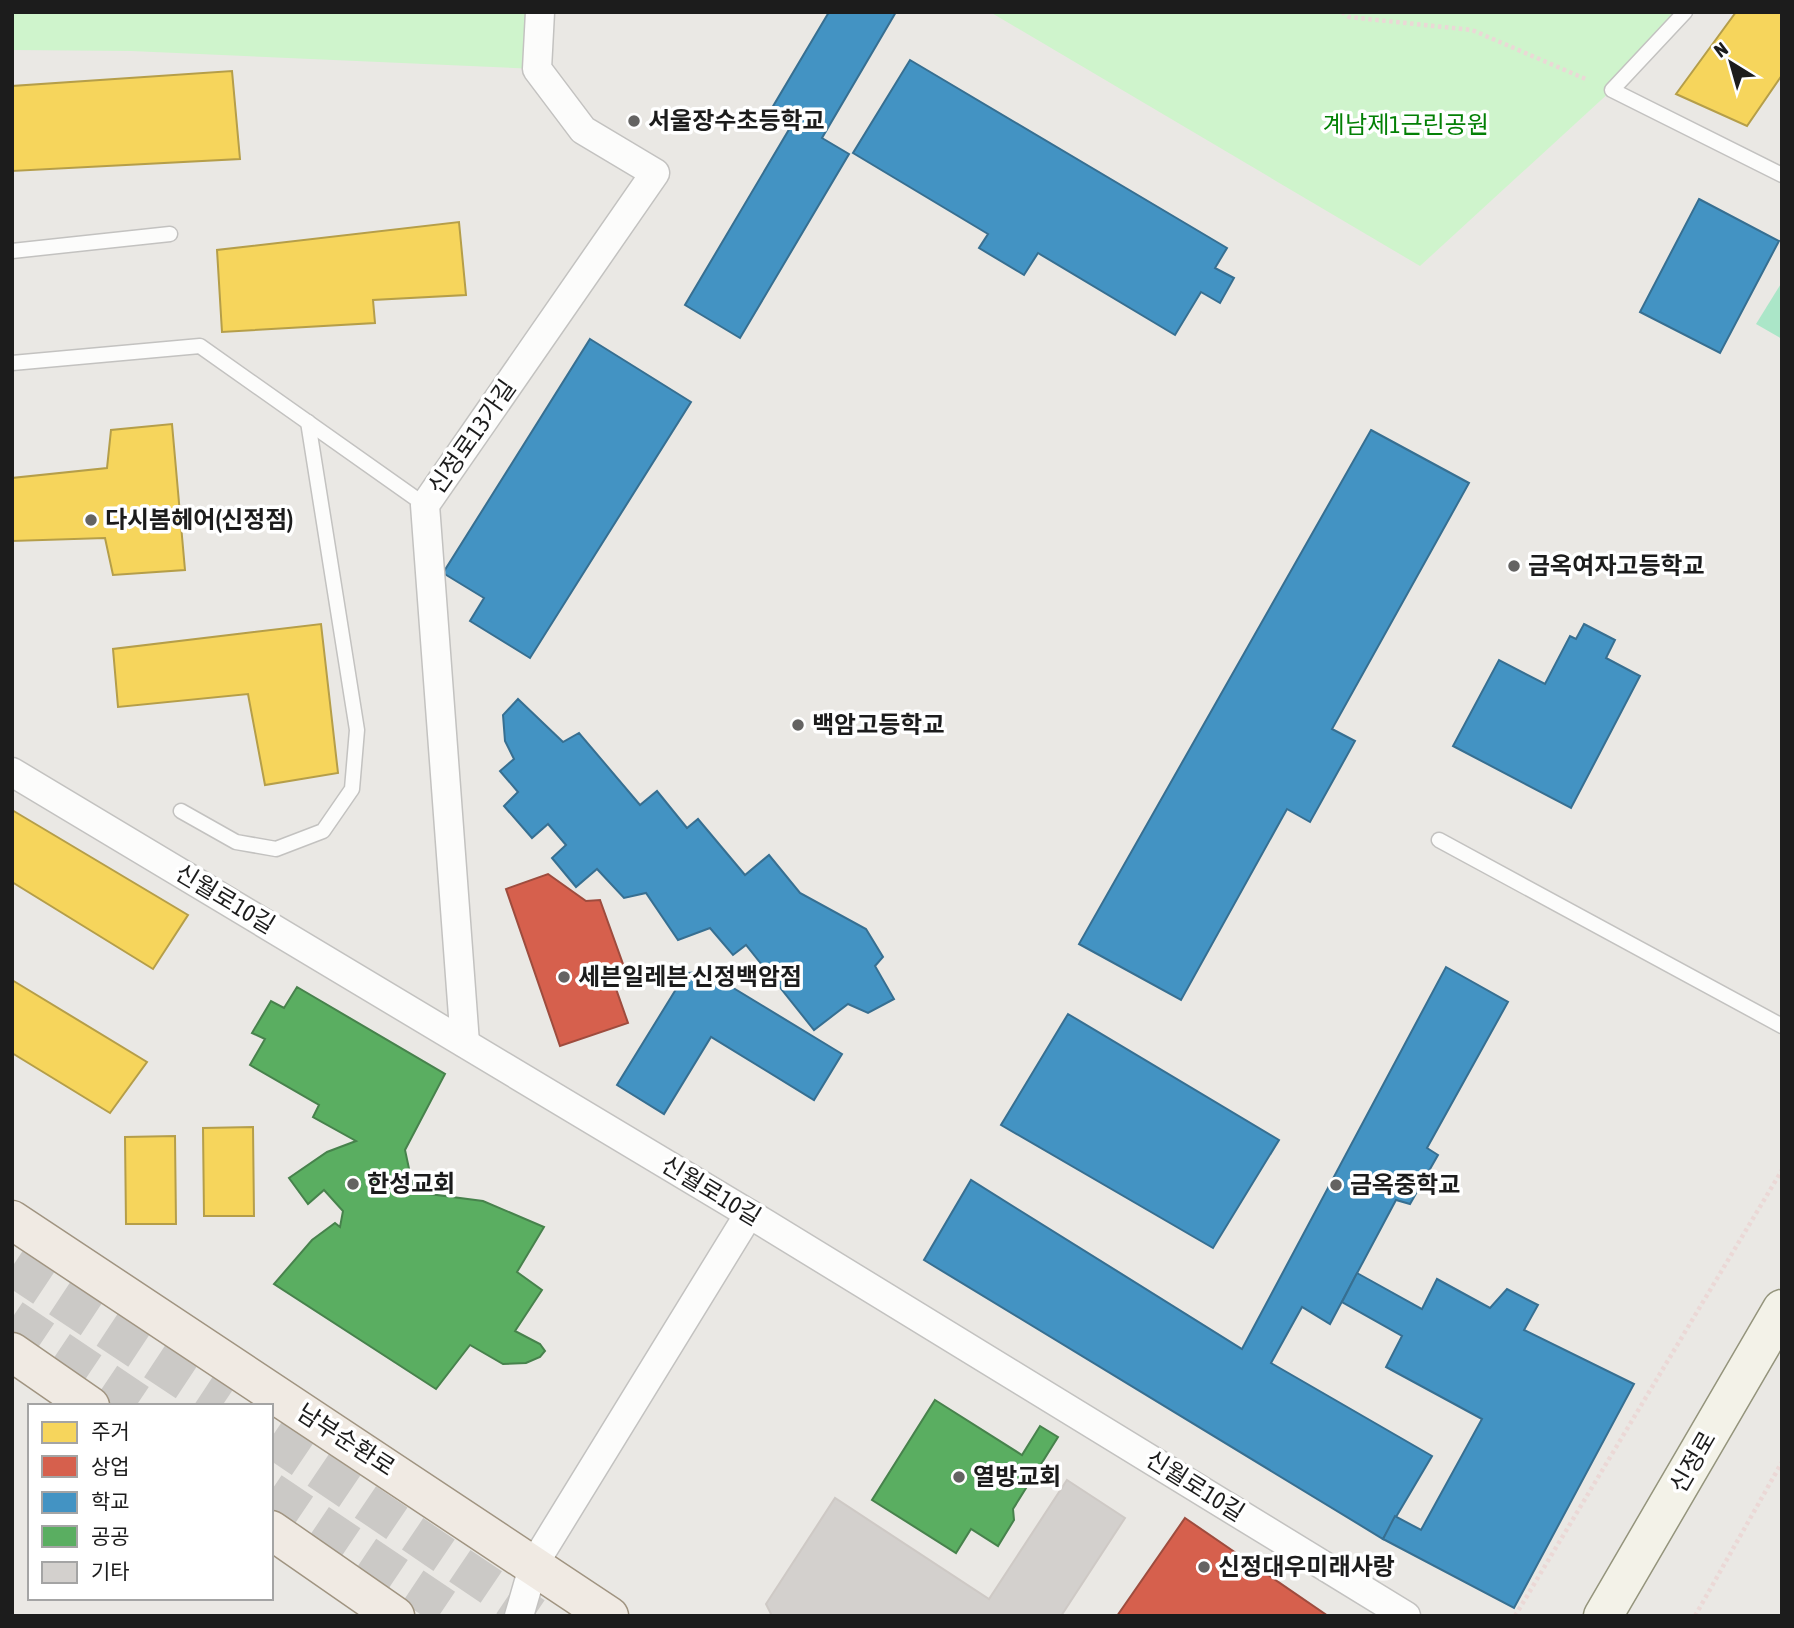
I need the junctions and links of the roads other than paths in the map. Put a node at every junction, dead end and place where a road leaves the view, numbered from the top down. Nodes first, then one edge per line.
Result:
1 (540, 12) edge
2 (1685, 12) edge
3 (1782, 175) edge
4 (170, 234) dead end
5 (12, 251) edge
6 (12, 363) edge
7 (308, 422) junction
8 (425, 505) junction
9 (12, 772) edge
10 (181, 811) dead end
11 (1439, 840) dead end
12 (1782, 1026) edge
13 (465, 1044) junction
14 (749, 1214) junction
15 (12, 1220) edge
16 (1782, 1309) edge
17 (12, 1352) edge
18 (87, 1404) edge
19 (273, 1531) edge
20 (534, 1564) junction
21 (395, 1616) edge
22 (519, 1616) edge
23 (609, 1616) edge
24 (1406, 1616) edge
25 (1603, 1616) edge

1 - 8 street, 신정로13가길
2 - 3 lane
4 - 5 lane
6 - 7 lane
7 - 8 lane
7 - 10 lane
8 - 13 street, 신정로13가길
9 - 13 street, 신월로10길
11 - 12 lane
13 - 14 street, 신월로10길
14 - 20 street
14 - 24 street, 신월로10길
15 - 20 main road, 남부순환로
16 - 25 main road, 신정로
17 - 18 main road
19 - 21 main road
20 - 22 street
20 - 23 main road, 남부순환로

